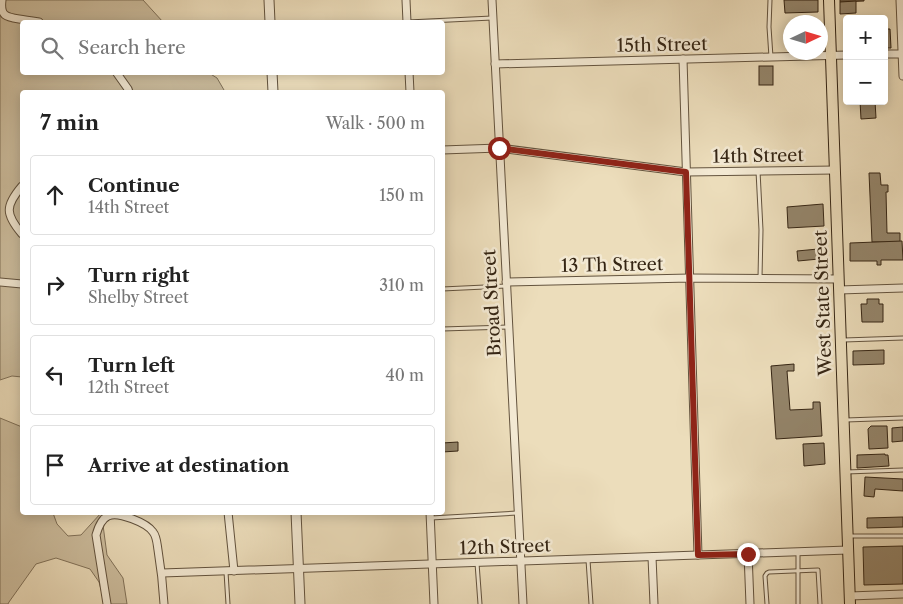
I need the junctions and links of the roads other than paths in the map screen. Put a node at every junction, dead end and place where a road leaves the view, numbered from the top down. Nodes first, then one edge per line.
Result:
1 (2, 0) edge
2 (269, 0) edge
3 (406, 0) edge
4 (492, 0) edge
5 (770, 0) edge
6 (829, 0) edge
7 (900, 0) edge
8 (492, 18) junction
9 (25, 20) edge
10 (270, 20) edge
11 (407, 20) edge
12 (445, 20) edge
13 (888, 54) edge
14 (903, 54) edge
15 (843, 55) edge
16 (831, 56) junction
17 (770, 57) junction
18 (683, 59) junction
19 (495, 64) junction
20 (118, 75) edge
21 (272, 75) edge
22 (409, 75) edge
23 (903, 76) edge
24 (128, 90) edge
25 (273, 90) edge
26 (410, 90) edge
27 (499, 148) junction
28 (445, 150) edge
29 (835, 170) junction
30 (758, 171) junction
31 (686, 172) junction
32 (20, 188) edge
33 (20, 232) edge
34 (690, 278) junction
35 (760, 278) junction
36 (839, 279) junction
37 (0, 282) edge
38 (20, 284) edge
39 (506, 284) junction
40 (903, 288) edge
41 (445, 289) edge
42 (839, 290) junction
43 (508, 327) junction
44 (445, 329) edge
45 (903, 338) edge
46 (841, 340) junction
47 (903, 418) edge
48 (844, 420) junction
49 (903, 470) edge
50 (845, 472) junction
51 (518, 512) junction
52 (445, 514) edge
53 (108, 515) edge
54 (120, 515) edge
55 (228, 515) edge
56 (296, 515) edge
57 (430, 515) edge
58 (848, 536) junction
59 (903, 536) edge
60 (848, 550) junction
61 (798, 552) junction
62 (748, 554) junction
63 (698, 555) junction
64 (652, 557) junction
65 (588, 559) junction
66 (520, 561) junction
67 (477, 563) junction
68 (432, 564) junction
69 (299, 569) junction
70 (226, 571) junction
71 (234, 571) junction
72 (798, 571) junction
73 (162, 573) junction
74 (903, 594) edge
75 (850, 600) edge
76 (107, 604) edge
77 (164, 604) edge
78 (228, 604) edge
79 (300, 604) edge
80 (434, 604) edge
81 (480, 604) edge
82 (523, 604) edge
83 (591, 604) edge
84 (654, 604) edge
85 (750, 604) edge
86 (767, 604) edge
87 (798, 604) edge
88 (820, 604) edge

1 - 9 street
2 - 10 street
3 - 11 street
4 - 8 street, Broad Street
5 - 17 lane
6 - 16 main road, West State Street
7 - 14 street
8 - 12 lane
8 - 19 street, Broad Street
13 - 14 street
14 - 23 street
15 - 16 street, 15th Street
16 - 17 street, 15th Street
16 - 29 main road, West State Street
17 - 18 street, 15th Street
18 - 19 street, 15th Street
18 - 31 street
19 - 27 street, Broad Street
20 - 24 street
21 - 25 street
22 - 26 street
27 - 28 street, 14th Street
27 - 31 street, 14th Street
27 - 39 street, Broad Street
29 - 30 street, 14th Street
29 - 36 main road, West State Street
30 - 31 street, 14th Street
30 - 35 lane
31 - 34 street
32 - 33 street
34 - 35 street, 13 Th Street
34 - 39 street, 13 Th Street
34 - 63 street
35 - 36 street, 13 Th Street
36 - 42 main road, West State Street
37 - 38 street
39 - 41 lane
39 - 43 street, Broad Street
40 - 42 street
42 - 46 main road, West State Street
43 - 44 lane
43 - 51 street, Broad Street
45 - 46 lane
46 - 48 main road, West State Street
47 - 48 lane
48 - 50 main road, West State Street
49 - 50 lane
50 - 58 main road, West State Street
51 - 52 lane
51 - 66 street, Broad Street
53 - 76 street
54 - 73 street
55 - 71 street
56 - 69 street
57 - 68 street
58 - 59 lane
58 - 60 main road, West State Street
60 - 61 street, 12th Street
60 - 75 main road, West State Street
61 - 62 street, 12th Street
61 - 72 lane
62 - 63 street, 12th Street
62 - 85 street
63 - 64 street, 12th Street
64 - 65 street, 12th Street
64 - 84 street
65 - 66 street, 12th Street
65 - 83 lane
66 - 67 street, 12th Street
66 - 82 street, Broad Street
67 - 68 street, 12th Street
67 - 81 lane
68 - 69 street, 12th Street
68 - 80 street
69 - 71 street, 12th Street
69 - 79 street
70 - 71 street, 12th Street
70 - 73 street, 12th Street
70 - 78 lane
72 - 86 lane
72 - 87 lane
72 - 88 lane
73 - 77 street
74 - 75 street

